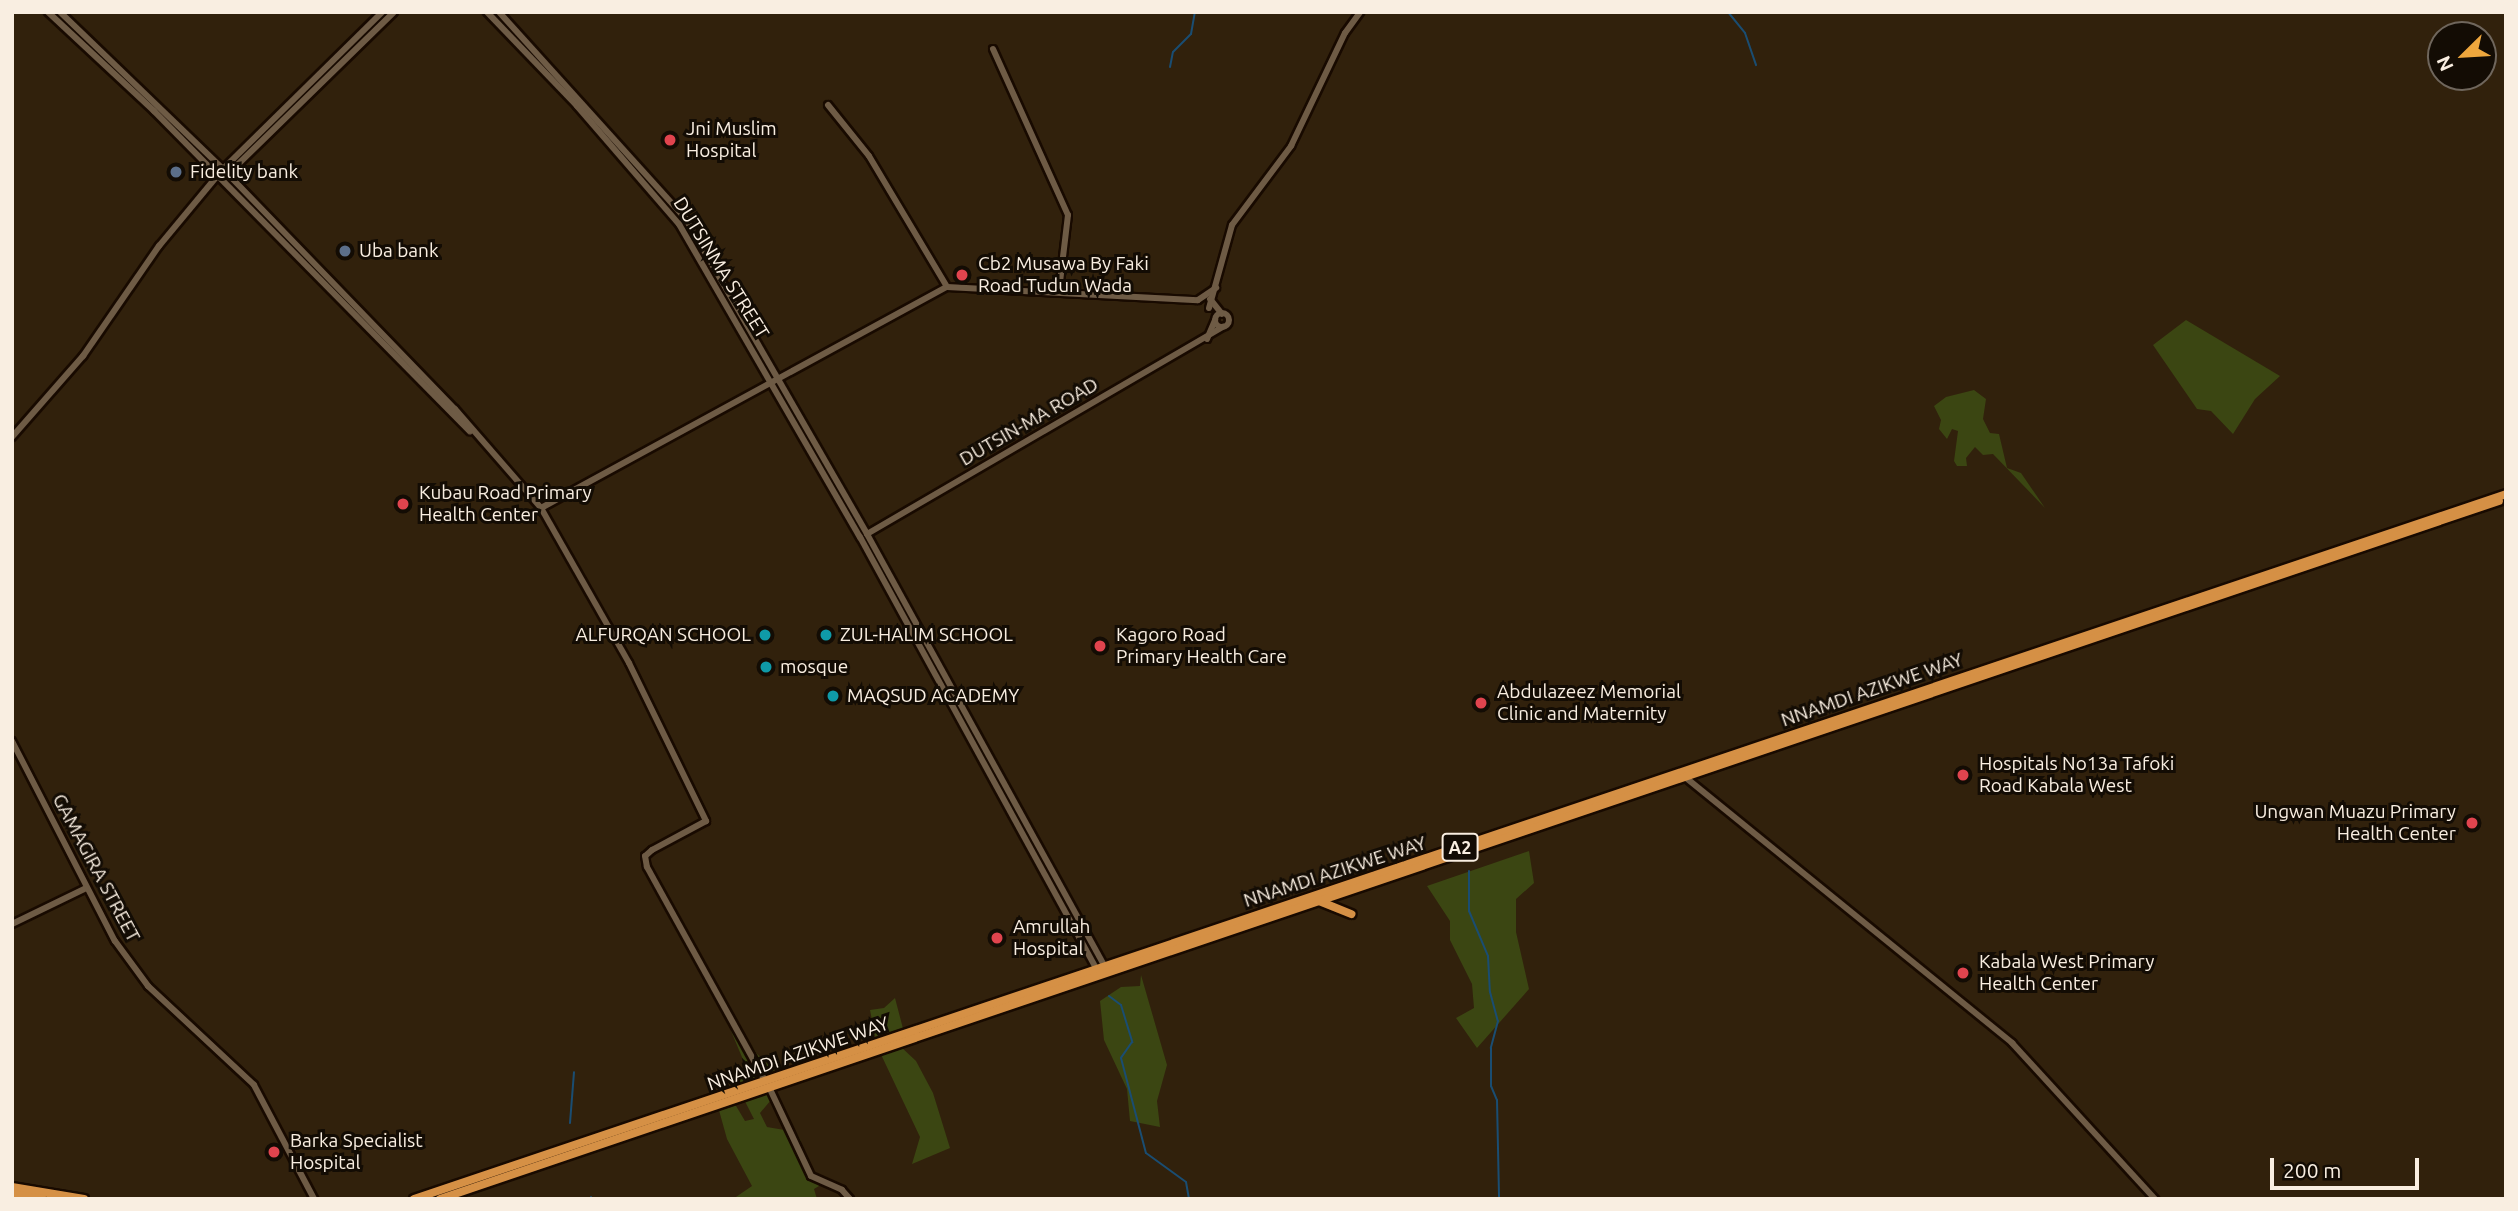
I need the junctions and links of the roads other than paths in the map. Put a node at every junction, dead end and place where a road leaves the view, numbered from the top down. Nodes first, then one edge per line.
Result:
1 (48, 12) edge
2 (60, 12) edge
3 (382, 12) edge
4 (394, 12) edge
5 (487, 12) edge
6 (499, 12) edge
7 (1360, 12) edge
8 (992, 49) dead end
9 (828, 105) dead end
10 (222, 174) junction
11 (947, 287) junction
12 (1216, 288) junction
13 (1059, 290) junction
14 (1202, 299) junction
15 (1213, 300) junction
16 (1209, 308) junction
17 (1222, 313) junction
18 (1216, 319) junction
19 (1223, 327) junction
20 (1207, 339) junction
21 (780, 380) junction
22 (773, 383) junction
23 (12, 437) edge
24 (2506, 496) edge
25 (541, 508) junction
26 (864, 536) junction
27 (12, 741) edge
28 (1685, 777) junction
29 (86, 888) junction
30 (1319, 901) junction
31 (1351, 914) dead end
32 (12, 924) edge
33 (1103, 970) junction
34 (767, 1084) junction
35 (12, 1187) edge
36 (12, 1194) edge
37 (43, 1199) edge
38 (84, 1199) edge
39 (314, 1199) edge
40 (414, 1199) edge
41 (440, 1199) edge
42 (850, 1199) edge
43 (2155, 1199) edge

1 - 10 street
2 - 10 street
3 - 10 street
4 - 10 street
5 - 22 street, DUTSINMA STREET
6 - 21 street, DUTSINMA STREET
7 - 12 street
8 - 13 street
9 - 11 street
10 - 23 street
10 - 25 street
11 - 13 street
11 - 21 street
12 - 14 street
12 - 15 street
13 - 14 street
14 - 15 street
14 - 16 street
15 - 16 street
15 - 17 street
16 - 18 street
17 - 18 street
17 - 19 street
18 - 19 street
18 - 20 street
19 - 20 street, DUTSIN-MA ROAD
20 - 26 street, DUTSIN-MA ROAD
21 - 22 street
21 - 26 street, DUTSINMA STREET
22 - 25 street
22 - 26 street, DUTSINMA STREET
24 - 28 highway, NNAMDI AZIKWE WAY / A2
24 - 33 highway, NNAMDI AZIKWE WAY / A2
25 - 34 street
26 - 33 street
27 - 29 street, GAMAGIRA STREET
28 - 30 highway, NNAMDI AZIKWE WAY / A2
28 - 43 street
29 - 32 street
29 - 39 street, GAMAGIRA STREET
30 - 31 highway
30 - 33 highway, NNAMDI AZIKWE WAY / A2
33 - 34 highway, NNAMDI AZIKWE WAY / A2
34 - 40 highway, NNAMDI AZIKWE WAY / A2
34 - 41 highway, NNAMDI AZIKWE WAY / A2
34 - 42 street
35 - 38 highway
36 - 37 highway

